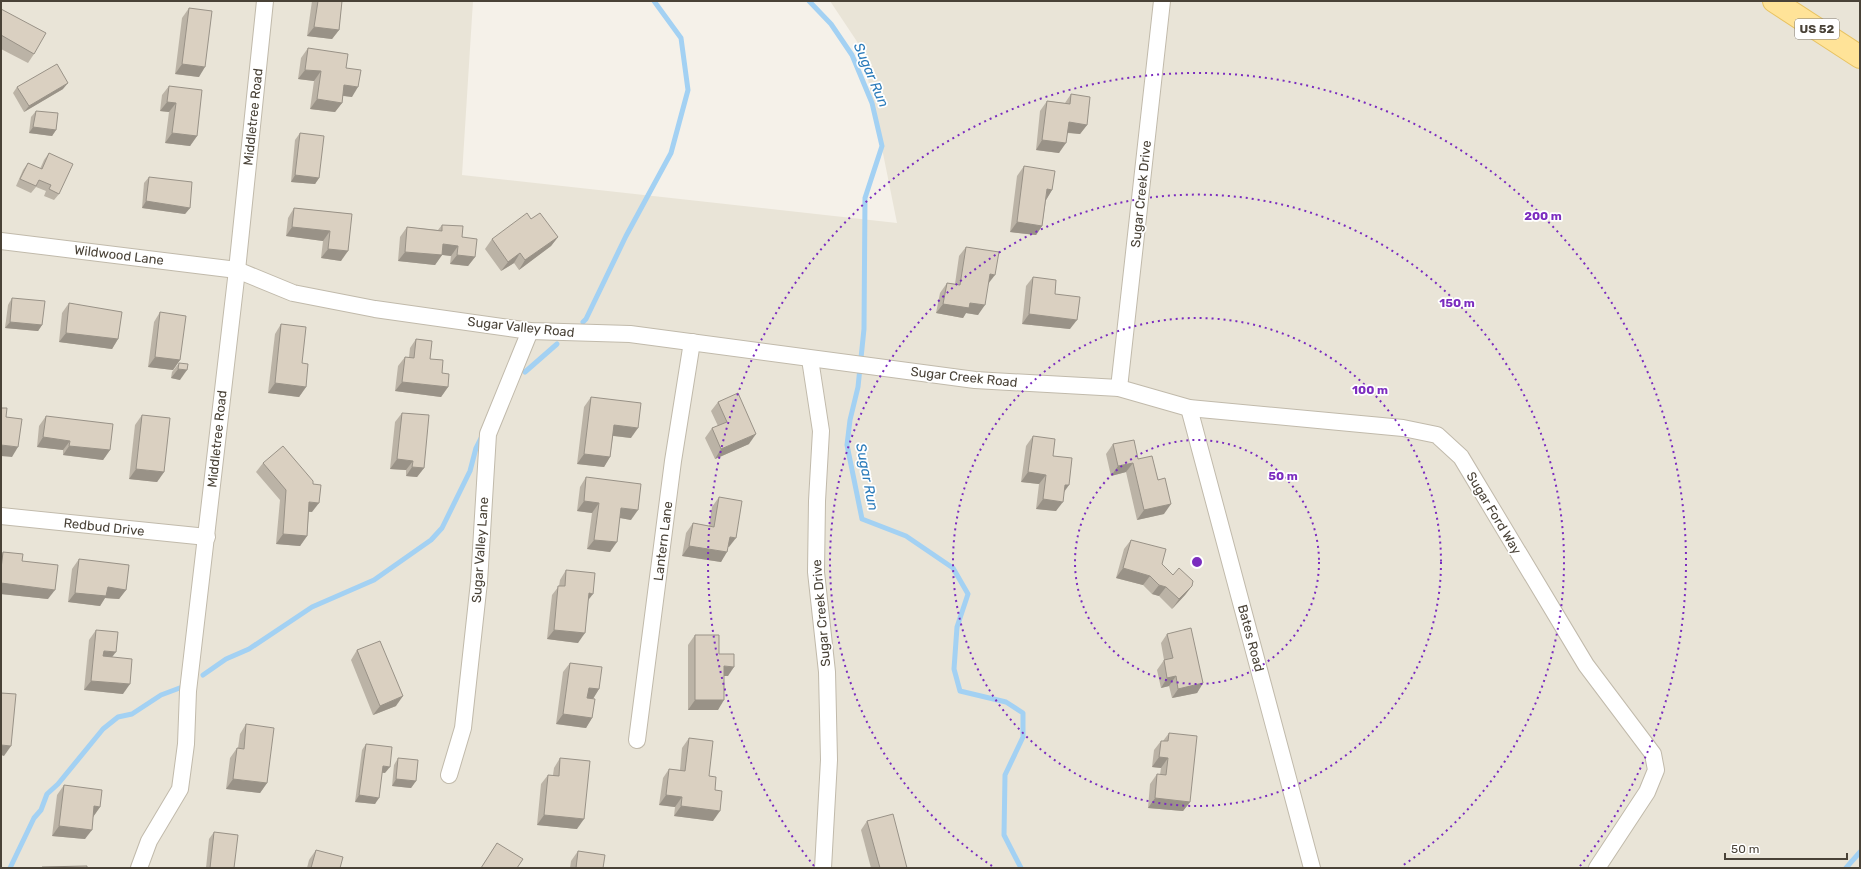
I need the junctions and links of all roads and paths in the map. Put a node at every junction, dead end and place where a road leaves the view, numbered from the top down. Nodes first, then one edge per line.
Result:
1 (265, 1) edge
2 (1162, 1) edge
3 (1776, 2) edge
4 (1860, 57) edge
5 (1, 241) edge
6 (236, 270) junction
7 (530, 330) junction
8 (692, 342) junction
9 (810, 359) junction
10 (1119, 388) junction
11 (1189, 408) junction
12 (1, 516) edge
13 (206, 537) junction
14 (637, 740) dead end
15 (448, 775) dead end
16 (139, 868) edge
17 (823, 868) edge
18 (1312, 868) edge
19 (1597, 868) edge

1 - 6 street, Middletree Road
2 - 10 street, Sugar Creek Drive
3 - 4 main road, US 52
5 - 6 street, Wildwood Lane
6 - 7 street, Sugar Valley Road
6 - 13 street, Middletree Road
7 - 8 street, Sugar Valley Road
7 - 15 street, Sugar Valley Lane
8 - 9 street, Sugar Valley Road
8 - 14 street, Lantern Lane
9 - 10 street, Sugar Creek Road
9 - 17 street, Sugar Creek Drive
10 - 11 street, Sugar Ford Way
11 - 18 street, Bates Road
11 - 19 street, Sugar Ford Way
12 - 13 street, Redbud Drive
13 - 16 street, Middletree Road

